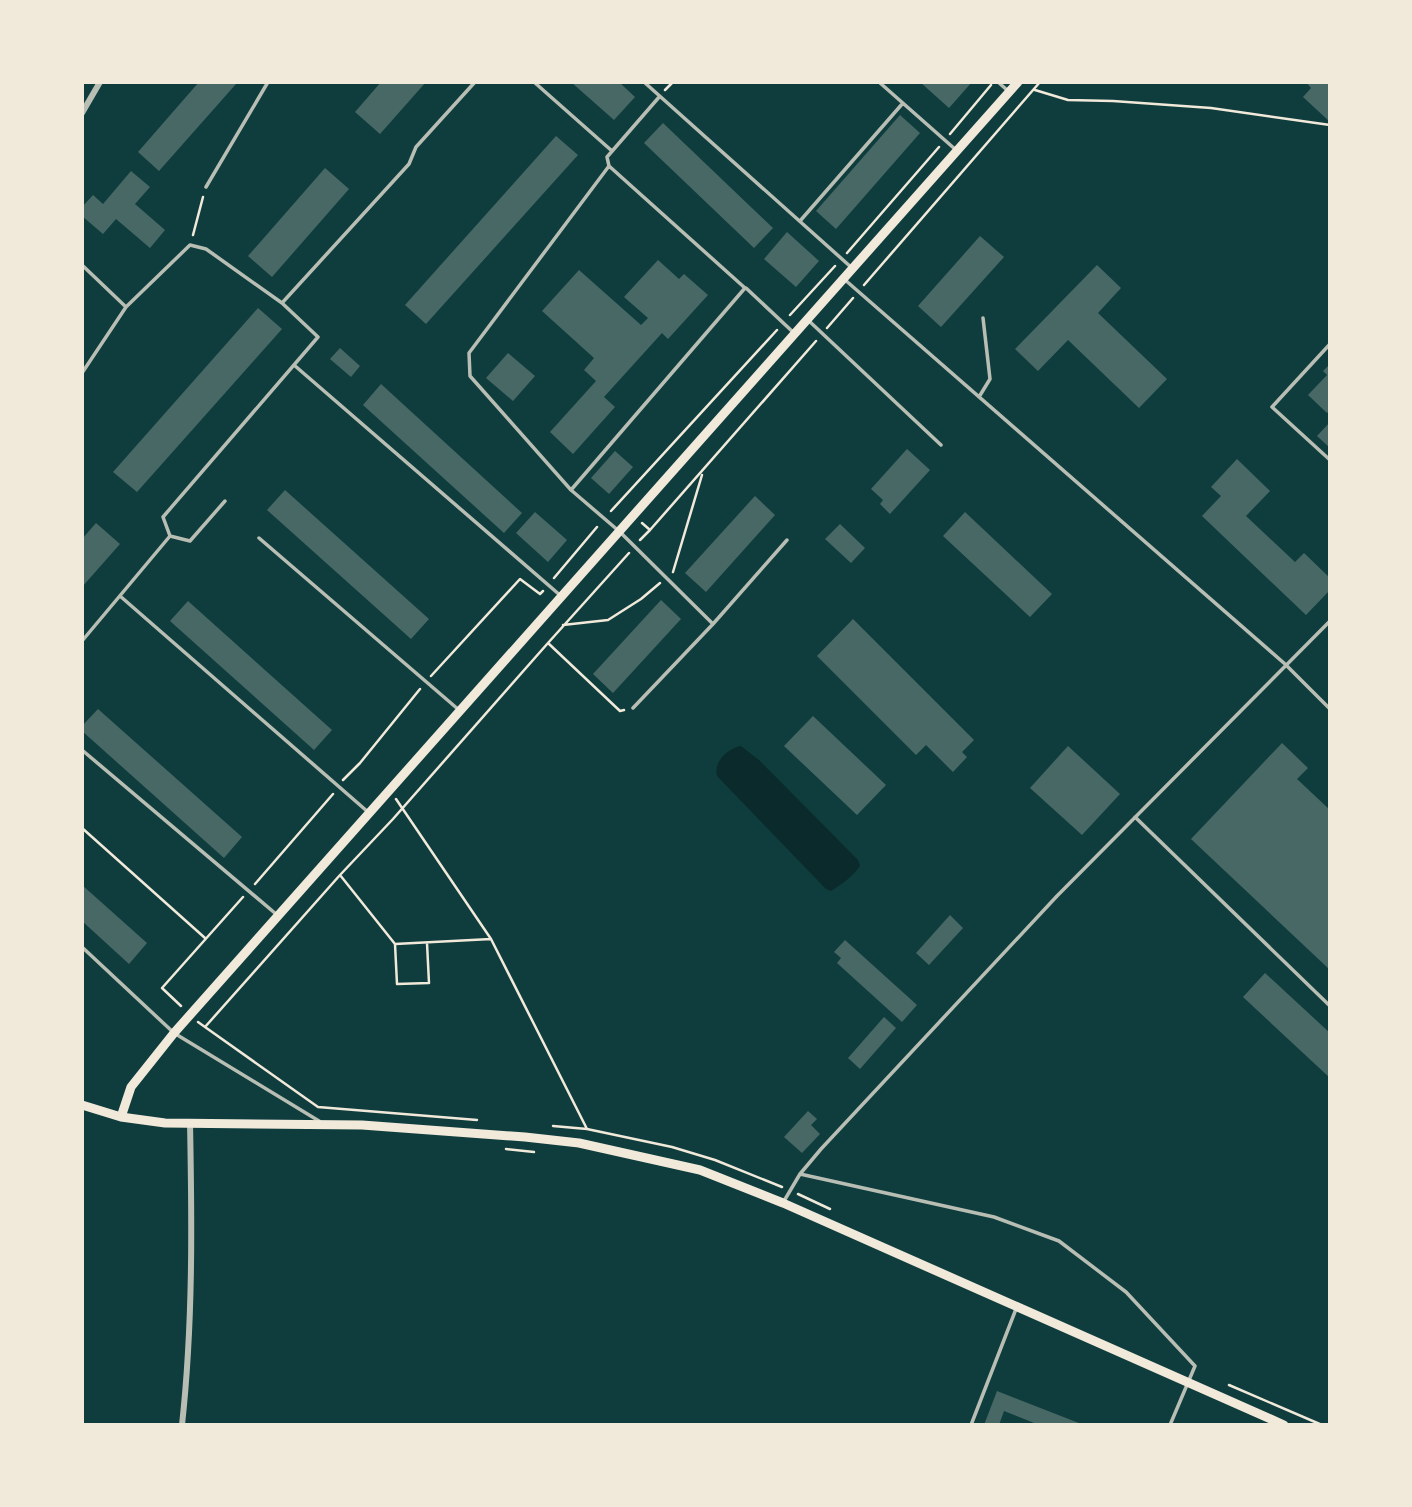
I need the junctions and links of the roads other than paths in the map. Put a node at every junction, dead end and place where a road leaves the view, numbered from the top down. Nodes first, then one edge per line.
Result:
1 (100, 82) edge
2 (268, 82) edge
3 (475, 82) edge
4 (534, 82) edge
5 (644, 82) edge
6 (879, 82) edge
7 (996, 82) edge
8 (1018, 82) edge
9 (1009, 92) junction
10 (660, 96) junction
11 (903, 103) junction
12 (82, 113) edge
13 (612, 151) junction
14 (957, 151) junction
15 (609, 166) junction
16 (206, 187) road end
17 (800, 221) junction
18 (82, 265) edge
19 (853, 270) junction
20 (844, 279) junction
21 (745, 288) junction
22 (282, 303) junction
23 (126, 306) junction
24 (983, 318) dead end
25 (808, 320) junction
26 (796, 334) junction
27 (1330, 344) edge
28 (294, 365) junction
29 (82, 373) edge
30 (979, 397) junction
31 (941, 445) dead end
32 (1330, 460) edge
33 (571, 490) junction
34 (225, 501) dead end
35 (620, 532) junction
36 (170, 536) junction
37 (259, 538) dead end
38 (786, 540) dead end
39 (120, 596) junction
40 (562, 597) junction
41 (1330, 621) edge
42 (713, 624) junction
43 (82, 641) edge
44 (1285, 664) junction
45 (633, 708) road end
46 (1330, 709) edge
47 (460, 711) junction
48 (82, 750) edge
49 (369, 814) junction
50 (1135, 817) junction
51 (278, 916) junction
52 (82, 947) edge
53 (1330, 1006) edge
54 (174, 1033) junction
55 (82, 1105) edge
56 (121, 1117) junction
57 (190, 1123) junction
58 (324, 1124) junction
59 (800, 1174) junction
60 (783, 1203) junction
61 (1017, 1307) junction
62 (1187, 1382) junction
63 (181, 1425) edge
64 (971, 1425) edge
65 (1170, 1425) edge
66 (1284, 1425) edge

1 - 12 street
2 - 16 lane
3 - 22 lane
4 - 13 lane
5 - 10 lane
6 - 11 lane
7 - 9 lane
8 - 9 main road
9 - 14 main road
10 - 13 lane
10 - 17 lane
11 - 14 lane
11 - 17 lane
13 - 15 lane
14 - 19 main road
15 - 21 lane
15 - 33 lane
17 - 19 lane
18 - 23 lane
19 - 20 main road
20 - 25 main road
20 - 30 lane
21 - 26 lane
21 - 33 lane
22 - 23 lane
22 - 28 lane
23 - 29 lane
24 - 30 lane
25 - 26 main road
25 - 31 lane
26 - 35 main road
27 - 32 lane
28 - 36 lane
28 - 40 lane
30 - 44 lane
33 - 35 lane
34 - 36 lane
35 - 40 main road
35 - 42 lane
36 - 39 lane
37 - 47 lane
38 - 42 lane
39 - 43 lane
39 - 49 lane
40 - 47 main road
41 - 44 lane
42 - 45 lane
44 - 46 lane
44 - 50 lane
47 - 49 main road
48 - 51 lane
49 - 51 main road
50 - 53 lane
50 - 59 lane
51 - 54 main road
52 - 54 lane
54 - 56 main road
54 - 58 lane
55 - 56 main road
56 - 57 main road
57 - 58 main road
57 - 63 street
58 - 60 main road
59 - 60 lane
59 - 62 lane
60 - 61 main road
61 - 62 main road
61 - 64 lane
62 - 65 lane
62 - 66 main road

